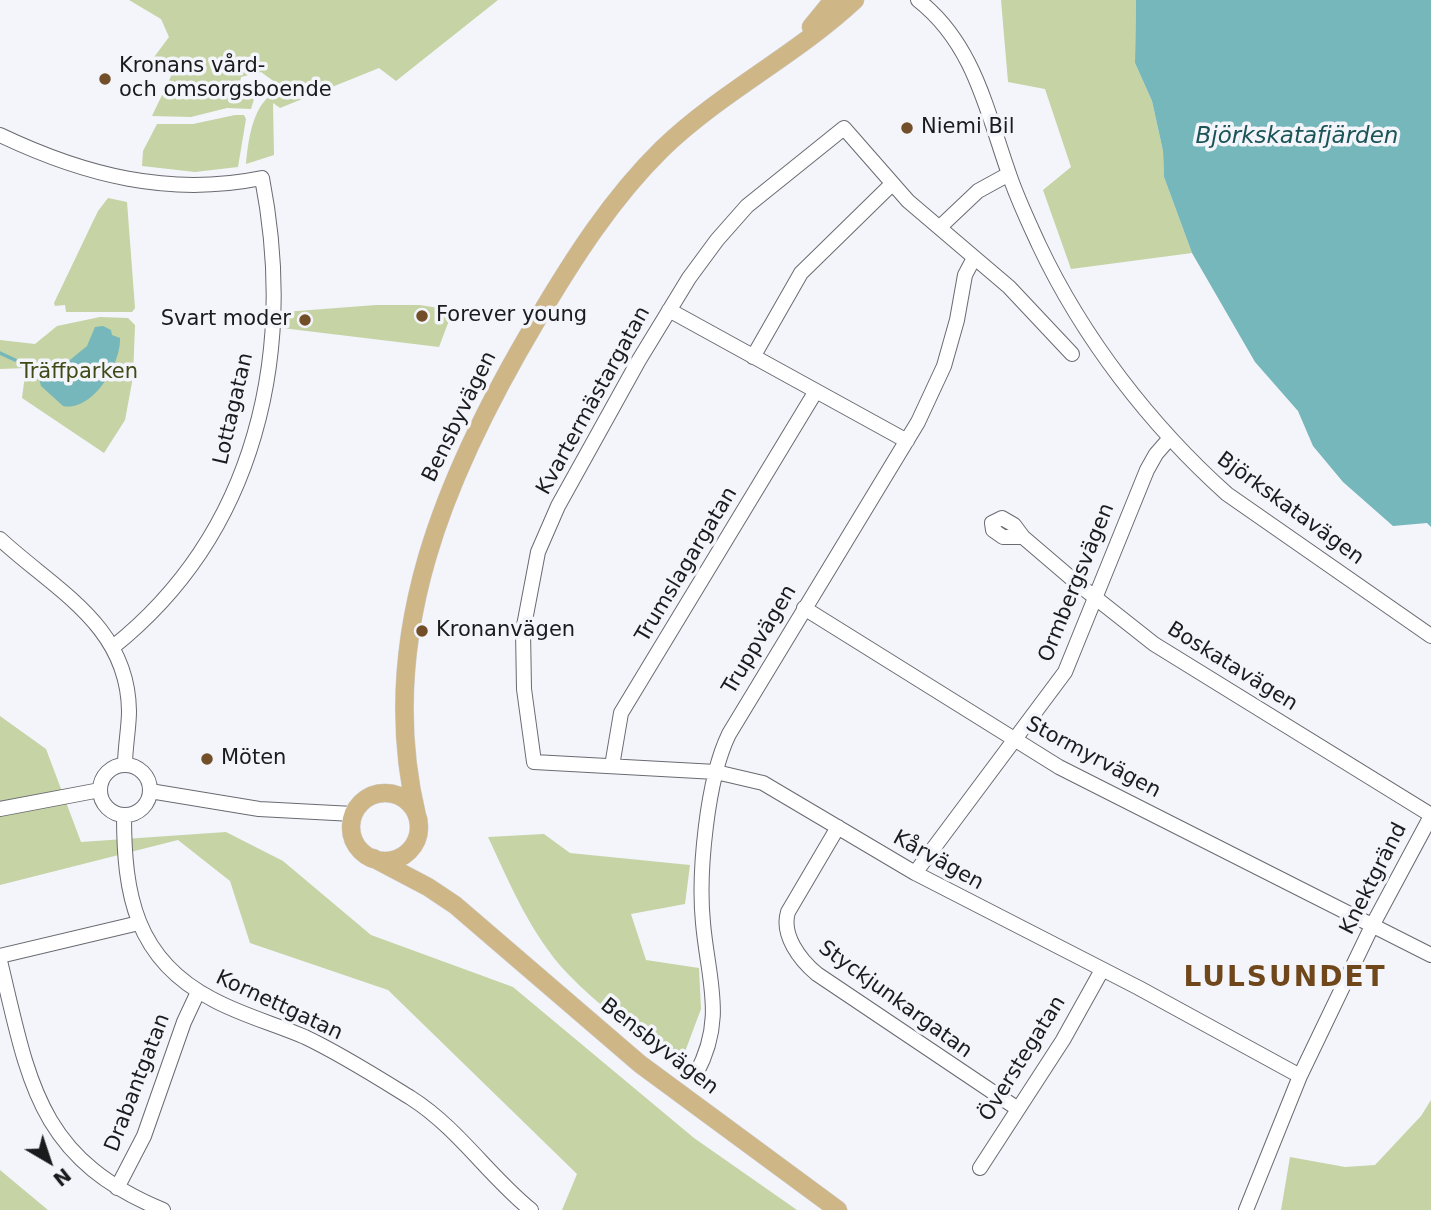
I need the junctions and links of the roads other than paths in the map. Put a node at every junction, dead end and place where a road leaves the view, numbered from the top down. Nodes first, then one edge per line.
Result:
1 (833, 0) edge
2 (855, 0) edge
3 (918, 0) edge
4 (782, 57) junction
5 (0, 135) edge
6 (1009, 174) junction
7 (892, 184) junction
8 (940, 227) junction
9 (974, 258) junction
10 (669, 310) junction
11 (1072, 354) dead end
12 (753, 357) junction
13 (816, 391) junction
14 (1170, 438) junction
15 (907, 441) junction
16 (1023, 537) dead end
17 (0, 539) edge
18 (1094, 597) junction
19 (804, 608) junction
20 (1431, 636) edge
21 (113, 647) junction
22 (403, 730) junction
23 (1015, 741) junction
24 (534, 762) joint
25 (125, 765) junction
26 (612, 766) junction
27 (716, 772) junction
28 (100, 790) junction
29 (150, 791) junction
30 (373, 795) junction
31 (0, 809) edge
32 (353, 814) junction
33 (124, 815) junction
34 (1431, 815) edge
35 (417, 816) junction
36 (838, 827) junction
37 (416, 841) junction
38 (373, 859) junction
39 (915, 873) junction
40 (461, 909) junction
41 (139, 923) junction
42 (1372, 926) junction
43 (1431, 955) edge
44 (0, 958) edge
45 (1102, 970) junction
46 (198, 992) junction
47 (696, 1074) dead end
48 (1300, 1076) junction
49 (1018, 1109) junction
50 (980, 1168) dead end
51 (117, 1188) junction
52 (163, 1210) edge
53 (531, 1210) edge
54 (838, 1210) edge
55 (1246, 1210) edge

1 - 4 main road, Bensbyvägen
2 - 4 main road, Bensbyvägen
3 - 6 street, Björkskatavägen
4 - 22 main road, Bensbyvägen
5 - 21 street, Lottagatan
6 - 8 street
6 - 14 street, Björkskatavägen
7 - 8 street
7 - 10 street, Kvartermästargatan
7 - 12 street
8 - 9 street
9 - 11 street
9 - 15 street, Truppvägen
10 - 12 street
10 - 24 street, Kvartermästargatan
12 - 13 street
13 - 15 street
13 - 26 street, Trumslagargatan
14 - 18 street, Ormbergsvägen
14 - 20 street, Björkskatavägen
15 - 19 street, Truppvägen
16 - 18 street, Boskatavägen
17 - 21 street
18 - 23 street, Ormbergsvägen
18 - 34 street, Boskatavägen
19 - 23 street, Stormyrvägen
19 - 27 street, Truppvägen
21 - 25 street
22 - 30 main road, Bensbyvägen
22 - 35 main road, Bensbyvägen
23 - 39 street, Ormbergsvägen
23 - 42 street, Stormyrvägen
24 - 26 street, Kårvägen
25 - 28 street
25 - 29 street
26 - 27 street, Kårvägen
27 - 36 street, Kårvägen
27 - 47 street, Truppvägen
28 - 31 street
28 - 33 street
29 - 32 street
29 - 33 street
30 - 32 main road
30 - 35 main road
32 - 38 main road
33 - 41 street, Kornettgatan
34 - 42 street, Knektgränd
35 - 37 main road
36 - 39 street, Kårvägen
36 - 49 street, Styckjunkargatan
37 - 38 main road
37 - 40 main road, Bensbyvägen
38 - 40 main road, Bensbyvägen
39 - 45 street, Kårvägen
40 - 54 main road, Bensbyvägen
41 - 44 street, Drabantgatan
41 - 46 street, Kornettgatan
42 - 43 street, Stormyrvägen
42 - 48 street, Knektgränd
44 - 51 street, Drabantgatan
45 - 48 street, Kårvägen
45 - 49 street, Överstegatan
46 - 51 street, Drabantgatan
46 - 53 street, Kornettgatan
48 - 55 street, Knektgränd
49 - 50 street, Överstegatan
51 - 52 street, Drabantgatan

